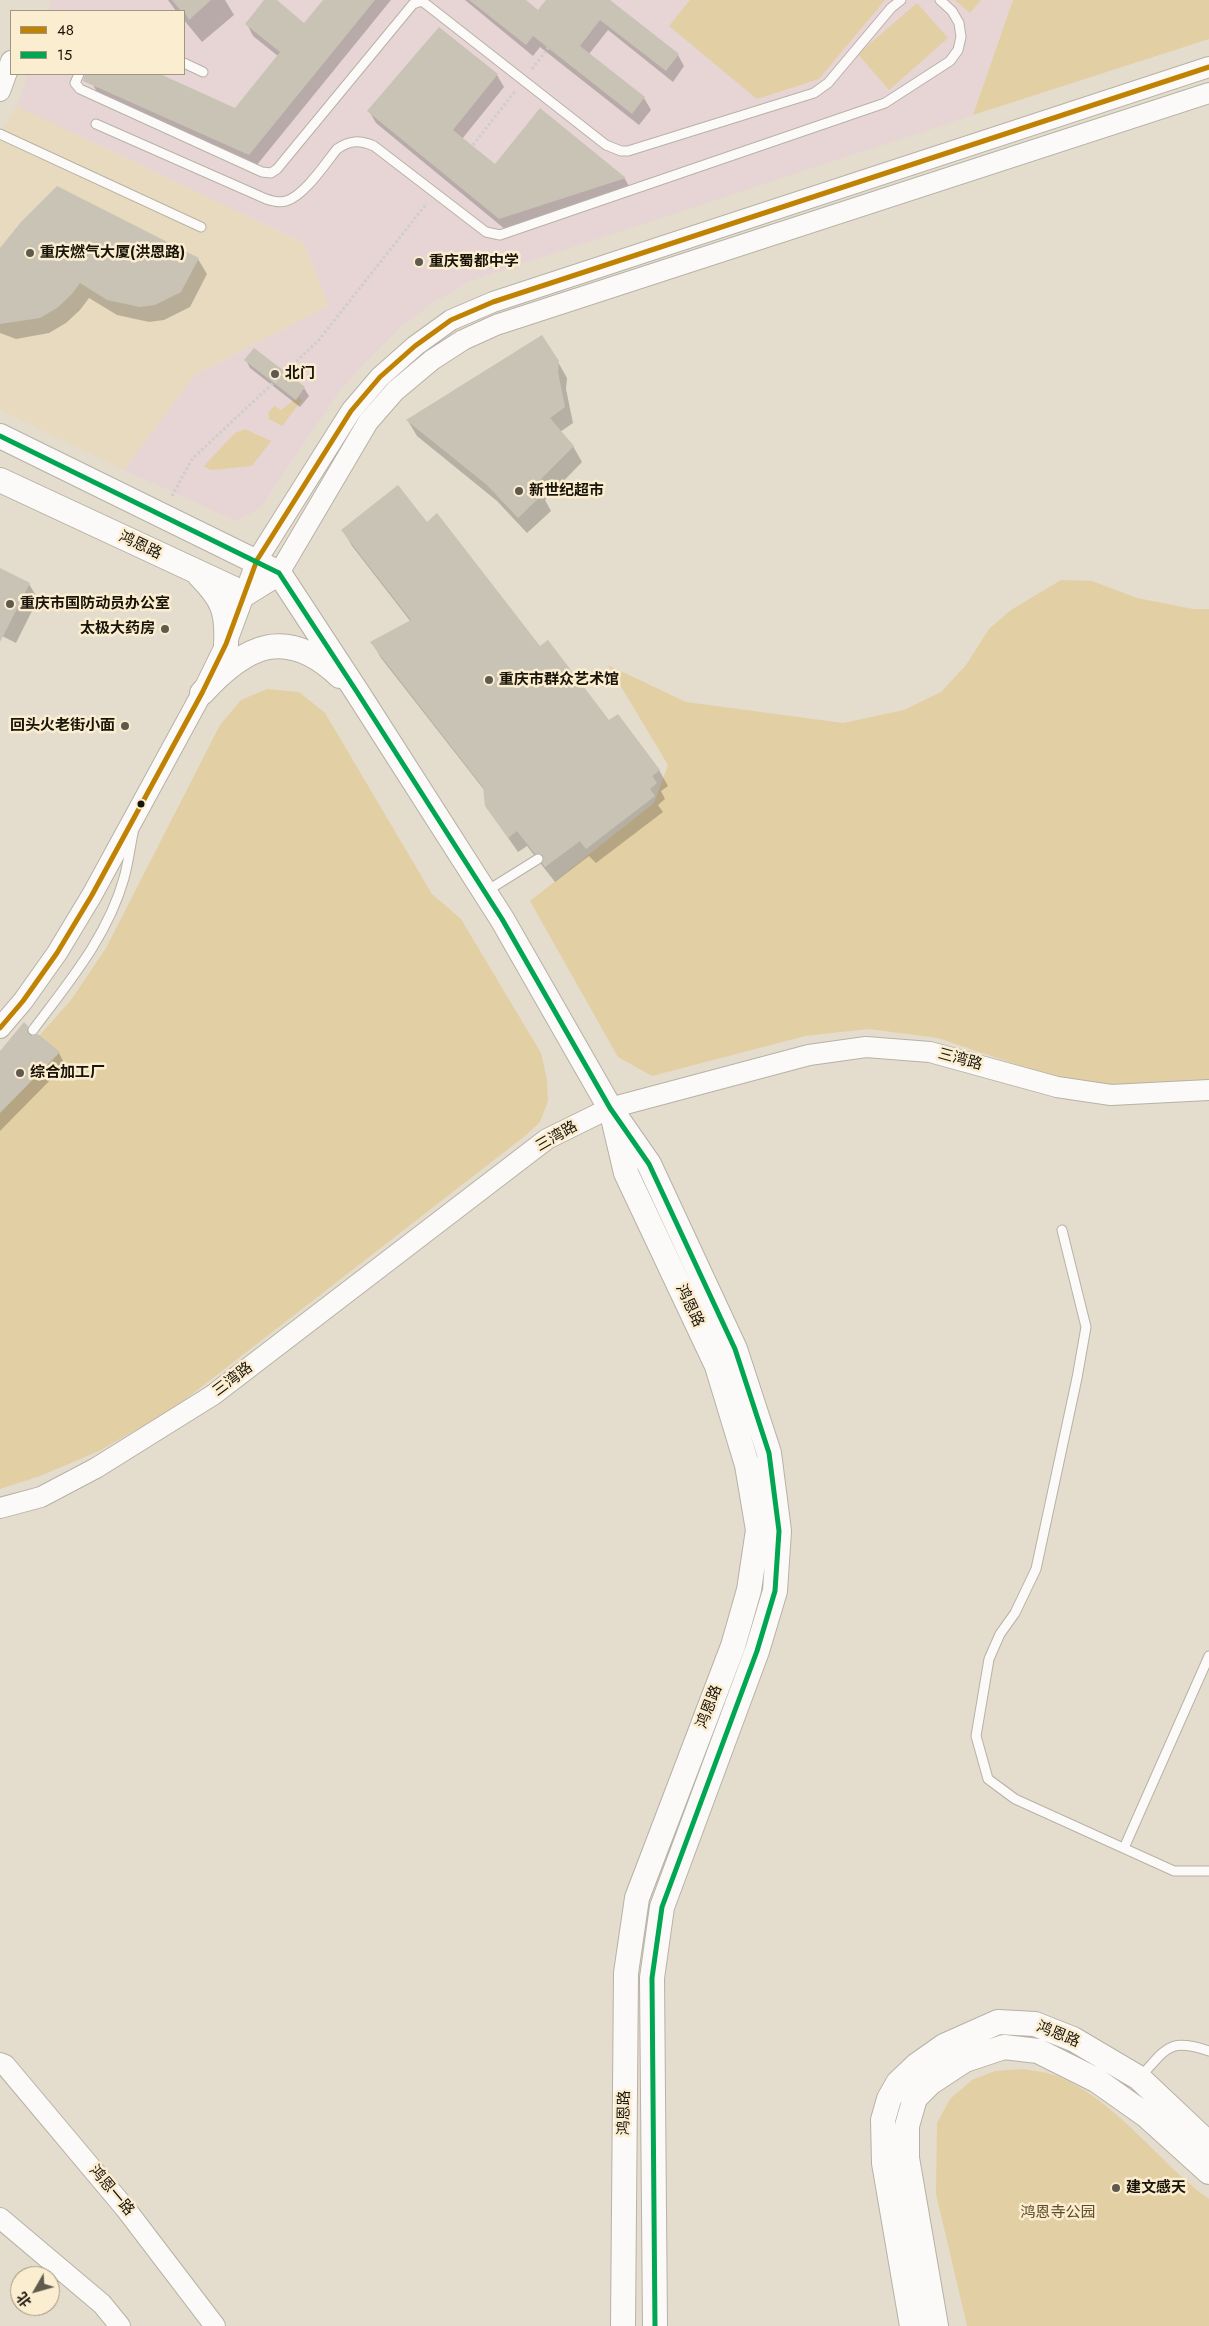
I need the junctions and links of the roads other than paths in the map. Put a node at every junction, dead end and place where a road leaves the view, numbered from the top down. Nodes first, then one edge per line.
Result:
1 (901, 0) edge
2 (940, 0) edge
3 (10, 63) edge
4 (185, 63) edge
5 (1209, 67) edge
6 (203, 72) dead end
7 (79, 75) edge
8 (0, 91) edge
9 (1209, 93) edge
10 (96, 124) dead end
11 (0, 134) edge
12 (201, 228) dead end
13 (0, 436) edge
14 (0, 480) edge
15 (257, 560) junction
16 (195, 571) junction
17 (278, 573) junction
18 (245, 594) junction
19 (226, 644) junction
20 (358, 692) junction
21 (202, 693) junction
22 (137, 813) junction
23 (538, 859) dead end
24 (485, 892) junction
25 (0, 1028) edge
26 (33, 1030) dead end
27 (1209, 1090) edge
28 (610, 1108) junction
29 (1062, 1230) dead end
30 (0, 1508) edge
31 (1209, 1656) edge
32 (1124, 1848) junction
33 (1209, 1871) edge
34 (1209, 2051) edge
35 (0, 2063) edge
36 (1139, 2078) junction
37 (1209, 2144) edge
38 (1209, 2172) edge
39 (0, 2218) edge
40 (120, 2326) edge
41 (215, 2326) edge
42 (622, 2326) edge
43 (655, 2326) edge
44 (912, 2326) edge
45 (936, 2326) edge

1 - 7 lane
2 - 10 lane
3 - 8 street
4 - 6 lane
5 - 15 street
9 - 17 street
11 - 12 lane
13 - 15 main road, 鸿恩路
14 - 16 main road, 鸿恩路
15 - 17 main road, 鸿恩路
15 - 18 street
16 - 18 main road, 鸿恩路
16 - 19 main road
17 - 18 main road
17 - 20 main road, 鸿恩路
18 - 19 street
19 - 21 street
20 - 21 main road
20 - 24 main road, 鸿恩路
21 - 22 street
22 - 25 street
22 - 26 lane
23 - 24 lane
24 - 28 main road, 鸿恩路
27 - 28 street, 三湾路
28 - 30 street, 三湾路
28 - 42 main road, 鸿恩路
28 - 43 main road, 鸿恩路
29 - 32 lane
31 - 32 lane
32 - 33 lane
34 - 36 lane
35 - 41 street, 鸿恩一路
36 - 37 main road, 鸿恩路
36 - 44 main road, 鸿恩路
38 - 45 main road, 鸿恩路
39 - 40 street

